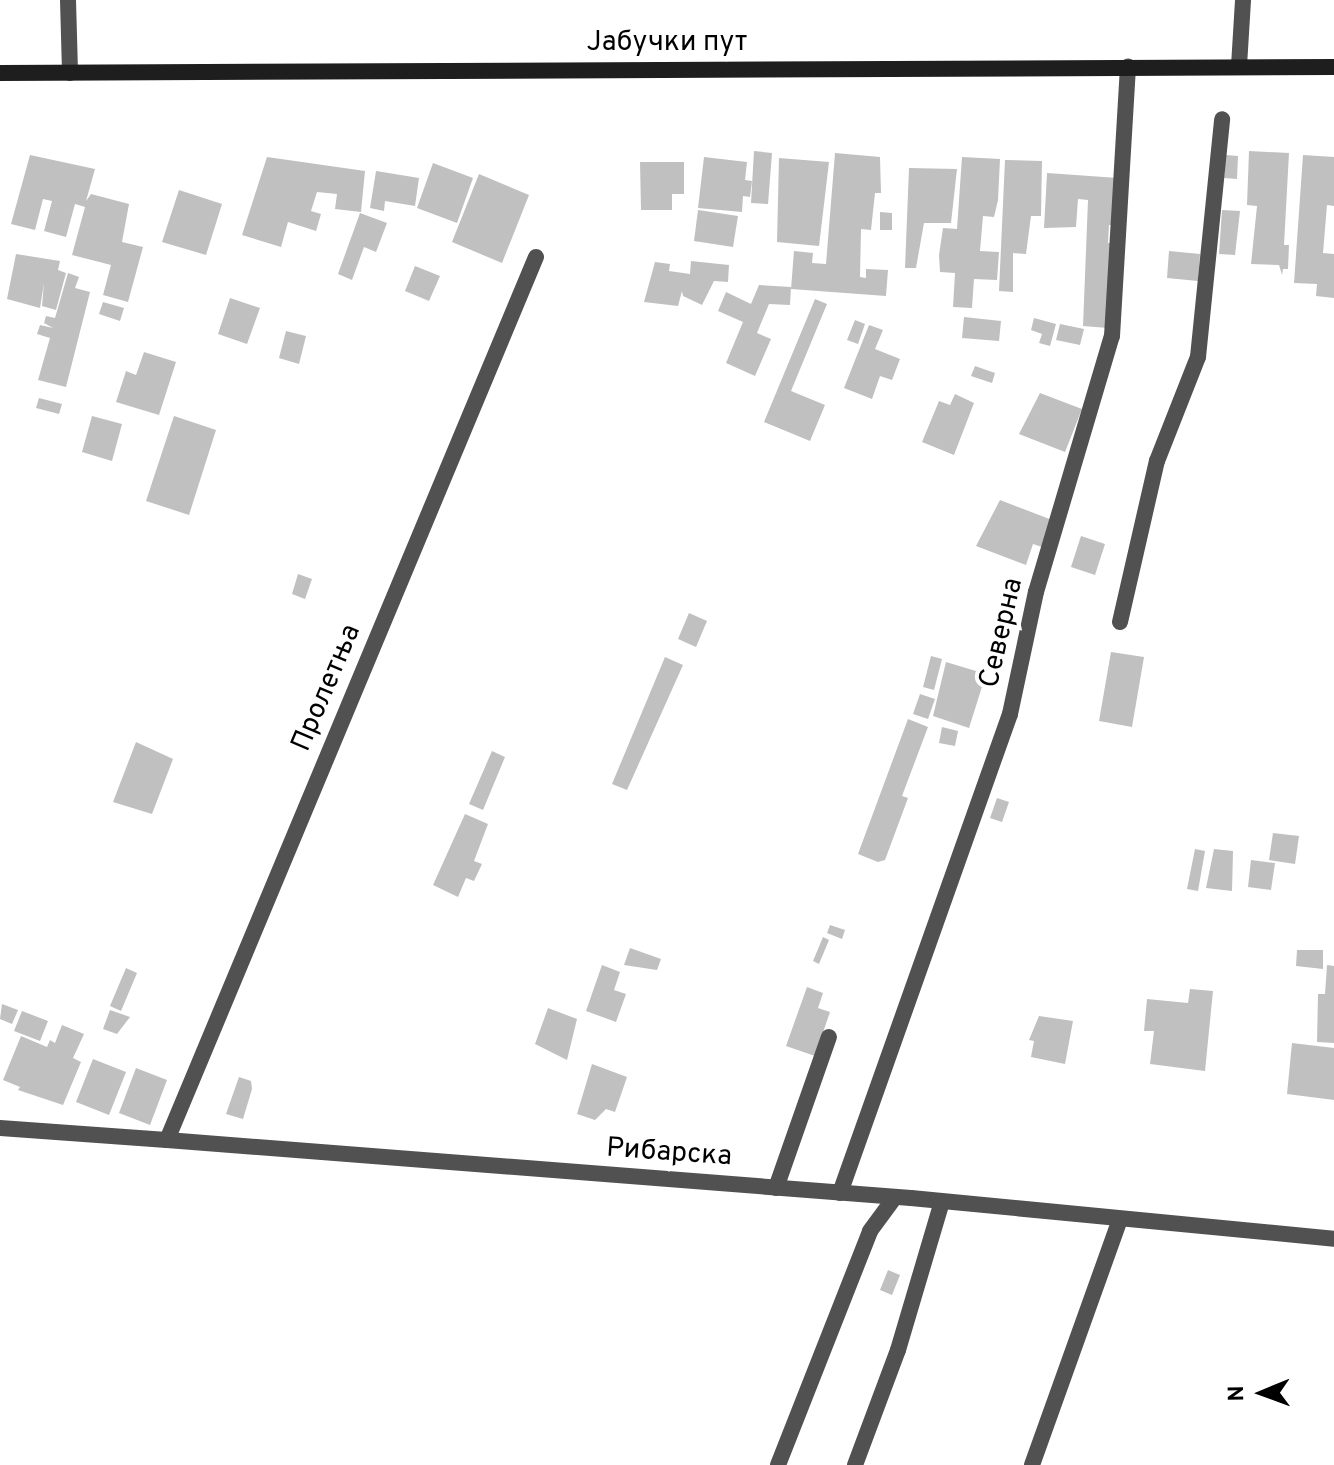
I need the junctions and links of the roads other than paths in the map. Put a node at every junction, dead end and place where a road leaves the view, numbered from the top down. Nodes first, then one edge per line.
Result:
1 (68, 0) edge
2 (1243, 0) edge
3 (1128, 66) junction
4 (1239, 66) junction
5 (1334, 67) edge
6 (0, 73) edge
7 (70, 73) junction
8 (1222, 119) dead end
9 (536, 257) dead end
10 (1120, 622) dead end
11 (829, 1037) dead end
12 (0, 1128) edge
13 (167, 1140) junction
14 (776, 1188) junction
15 (840, 1193) junction
16 (895, 1197) junction
17 (942, 1201) junction
18 (1120, 1219) junction
19 (1334, 1239) edge
20 (778, 1465) edge
21 (855, 1465) edge
22 (1032, 1465) edge

1 - 7 street
2 - 4 street
3 - 4 main road, Јабучки пут
3 - 7 main road, Јабучки пут
3 - 15 street, Северна
4 - 5 main road, Јабучки пут
6 - 7 main road, Јабучки пут
8 - 10 street
9 - 13 street, Пролетња
11 - 14 street
12 - 13 street, Рибарска
13 - 14 street, Рибарска
14 - 15 street, Рибарска
15 - 16 street, Рибарска
16 - 17 street, Рибарска
16 - 20 street
17 - 18 street, Рибарска
17 - 21 street
18 - 19 street, Рибарска
18 - 22 street

